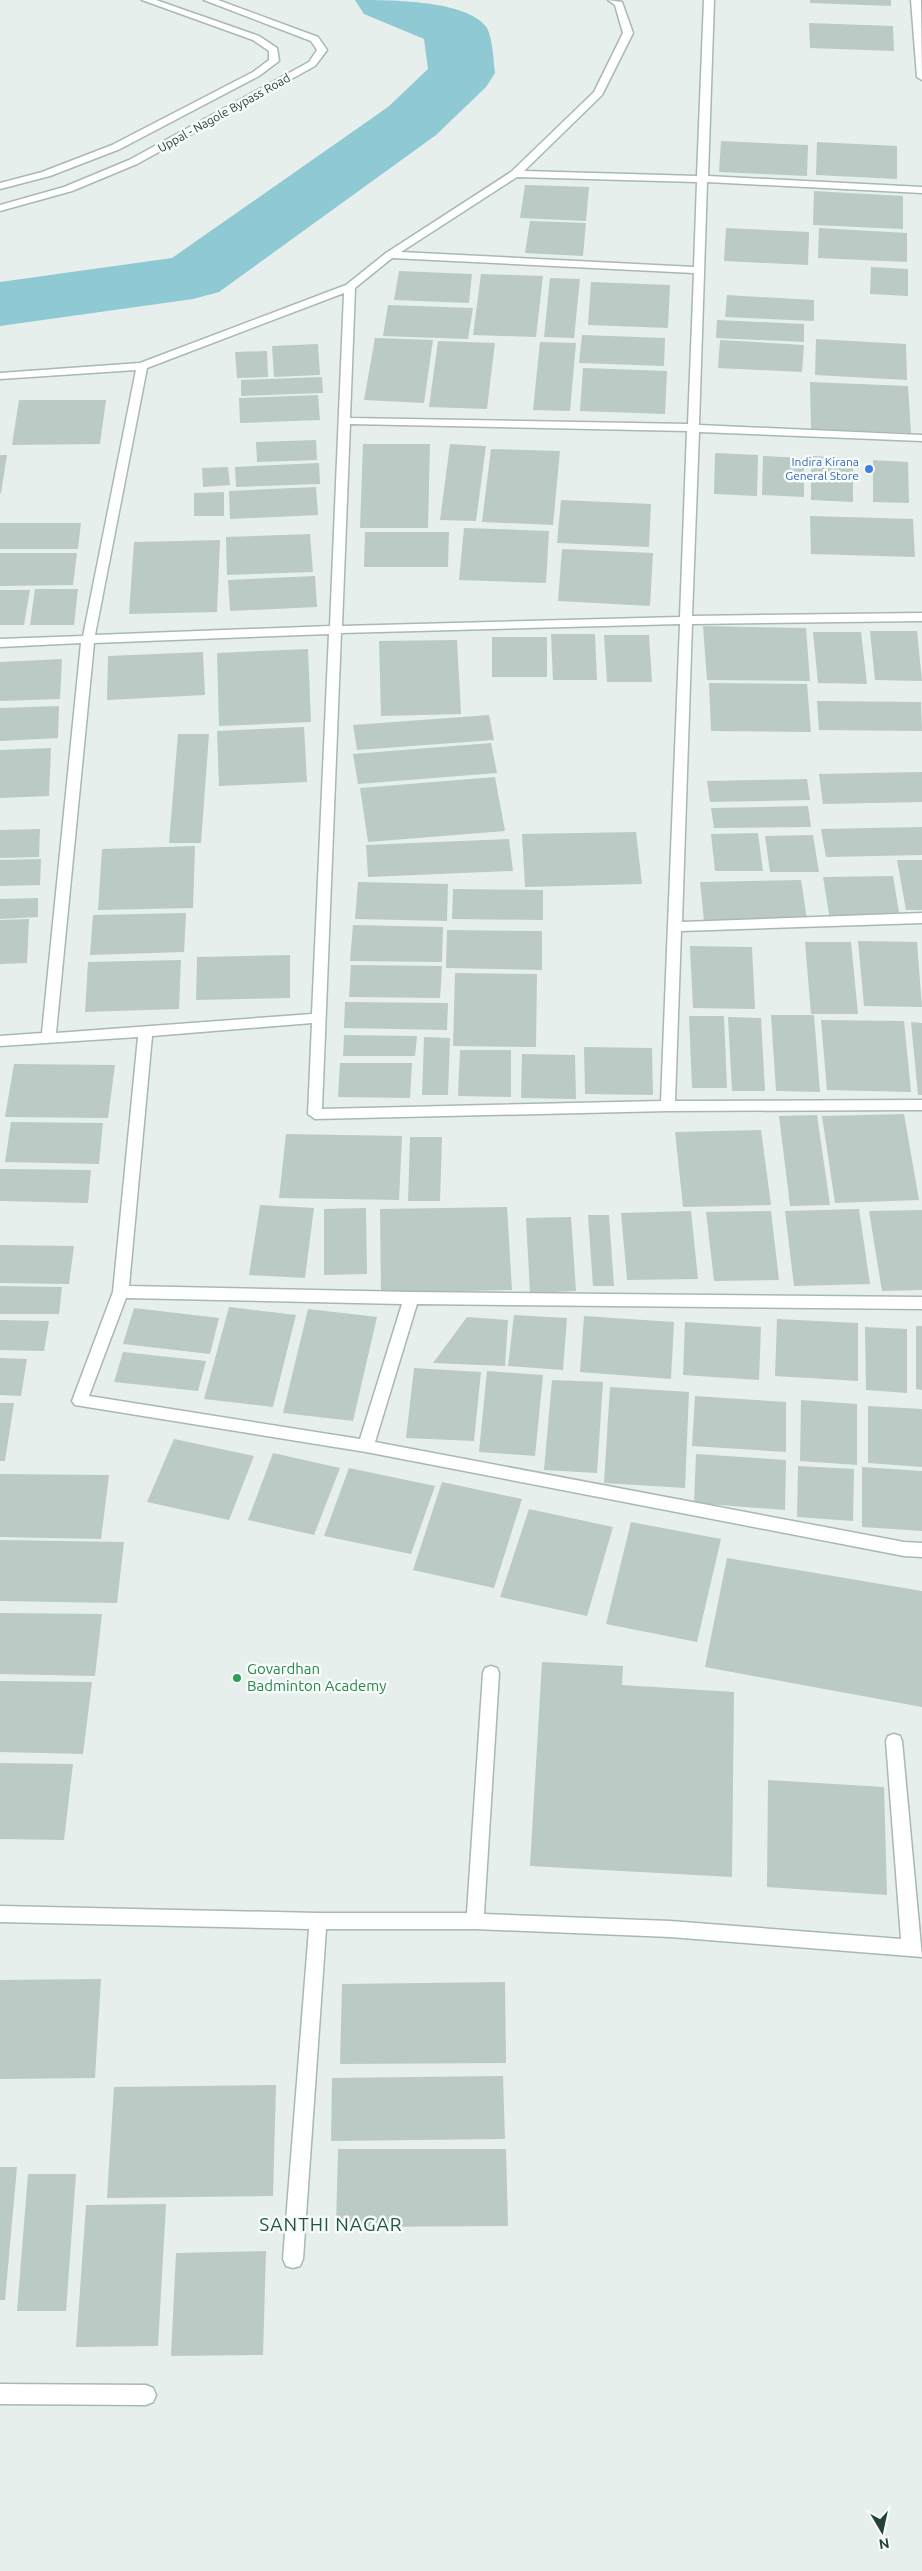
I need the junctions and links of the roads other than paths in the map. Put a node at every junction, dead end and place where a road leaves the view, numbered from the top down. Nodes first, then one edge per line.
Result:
1 (147, 0) edge
2 (209, 0) edge
3 (613, 0) edge
4 (709, 0) edge
5 (916, 0) edge
6 (922, 77) edge
7 (516, 174) junction
8 (703, 179) junction
9 (0, 186) edge
10 (922, 190) edge
11 (0, 208) edge
12 (390, 256) junction
13 (699, 270) junction
14 (350, 287) junction
15 (142, 366) junction
16 (0, 376) edge
17 (345, 421) junction
18 (693, 428) junction
19 (922, 438) edge
20 (922, 617) edge
21 (686, 618) junction
22 (336, 628) junction
23 (88, 639) junction
24 (0, 643) edge
25 (922, 918) edge
26 (674, 927) junction
27 (319, 1018) junction
28 (146, 1032) junction
29 (49, 1038) junction
30 (0, 1041) edge
31 (668, 1106) junction
32 (922, 1106) edge
33 (121, 1292) junction
34 (412, 1298) junction
35 (922, 1303) edge
36 (366, 1446) junction
37 (922, 1550) edge
38 (491, 1673) dead end
39 (894, 1741) dead end
40 (0, 1914) edge
41 (475, 1920) junction
42 (318, 1921) junction
43 (917, 1948) edge
44 (293, 2259) dead end
45 (0, 2394) edge
46 (146, 2395) dead end

1 - 9 street, Uppal - Nagole Bypass Road
2 - 11 street, Uppal - Nagole Bypass Road
3 - 7 street
4 - 8 street
5 - 6 street
7 - 8 street
7 - 12 street
8 - 10 street
8 - 13 street
12 - 13 street
12 - 14 street
13 - 18 street
14 - 15 street
14 - 17 street
15 - 16 street
15 - 23 street
17 - 18 street
17 - 22 street
18 - 19 street
18 - 21 street
20 - 21 street
21 - 22 street
21 - 26 street
22 - 23 street
22 - 27 street
23 - 24 street
23 - 29 street
25 - 26 street
26 - 31 street
27 - 28 street
27 - 31 street
28 - 29 street
28 - 33 street
29 - 30 street
31 - 32 street
33 - 34 street
33 - 36 street
34 - 35 street
34 - 36 street
36 - 37 street
38 - 41 street
39 - 43 street
40 - 42 street
41 - 42 street
41 - 43 street
42 - 44 street
45 - 46 street

